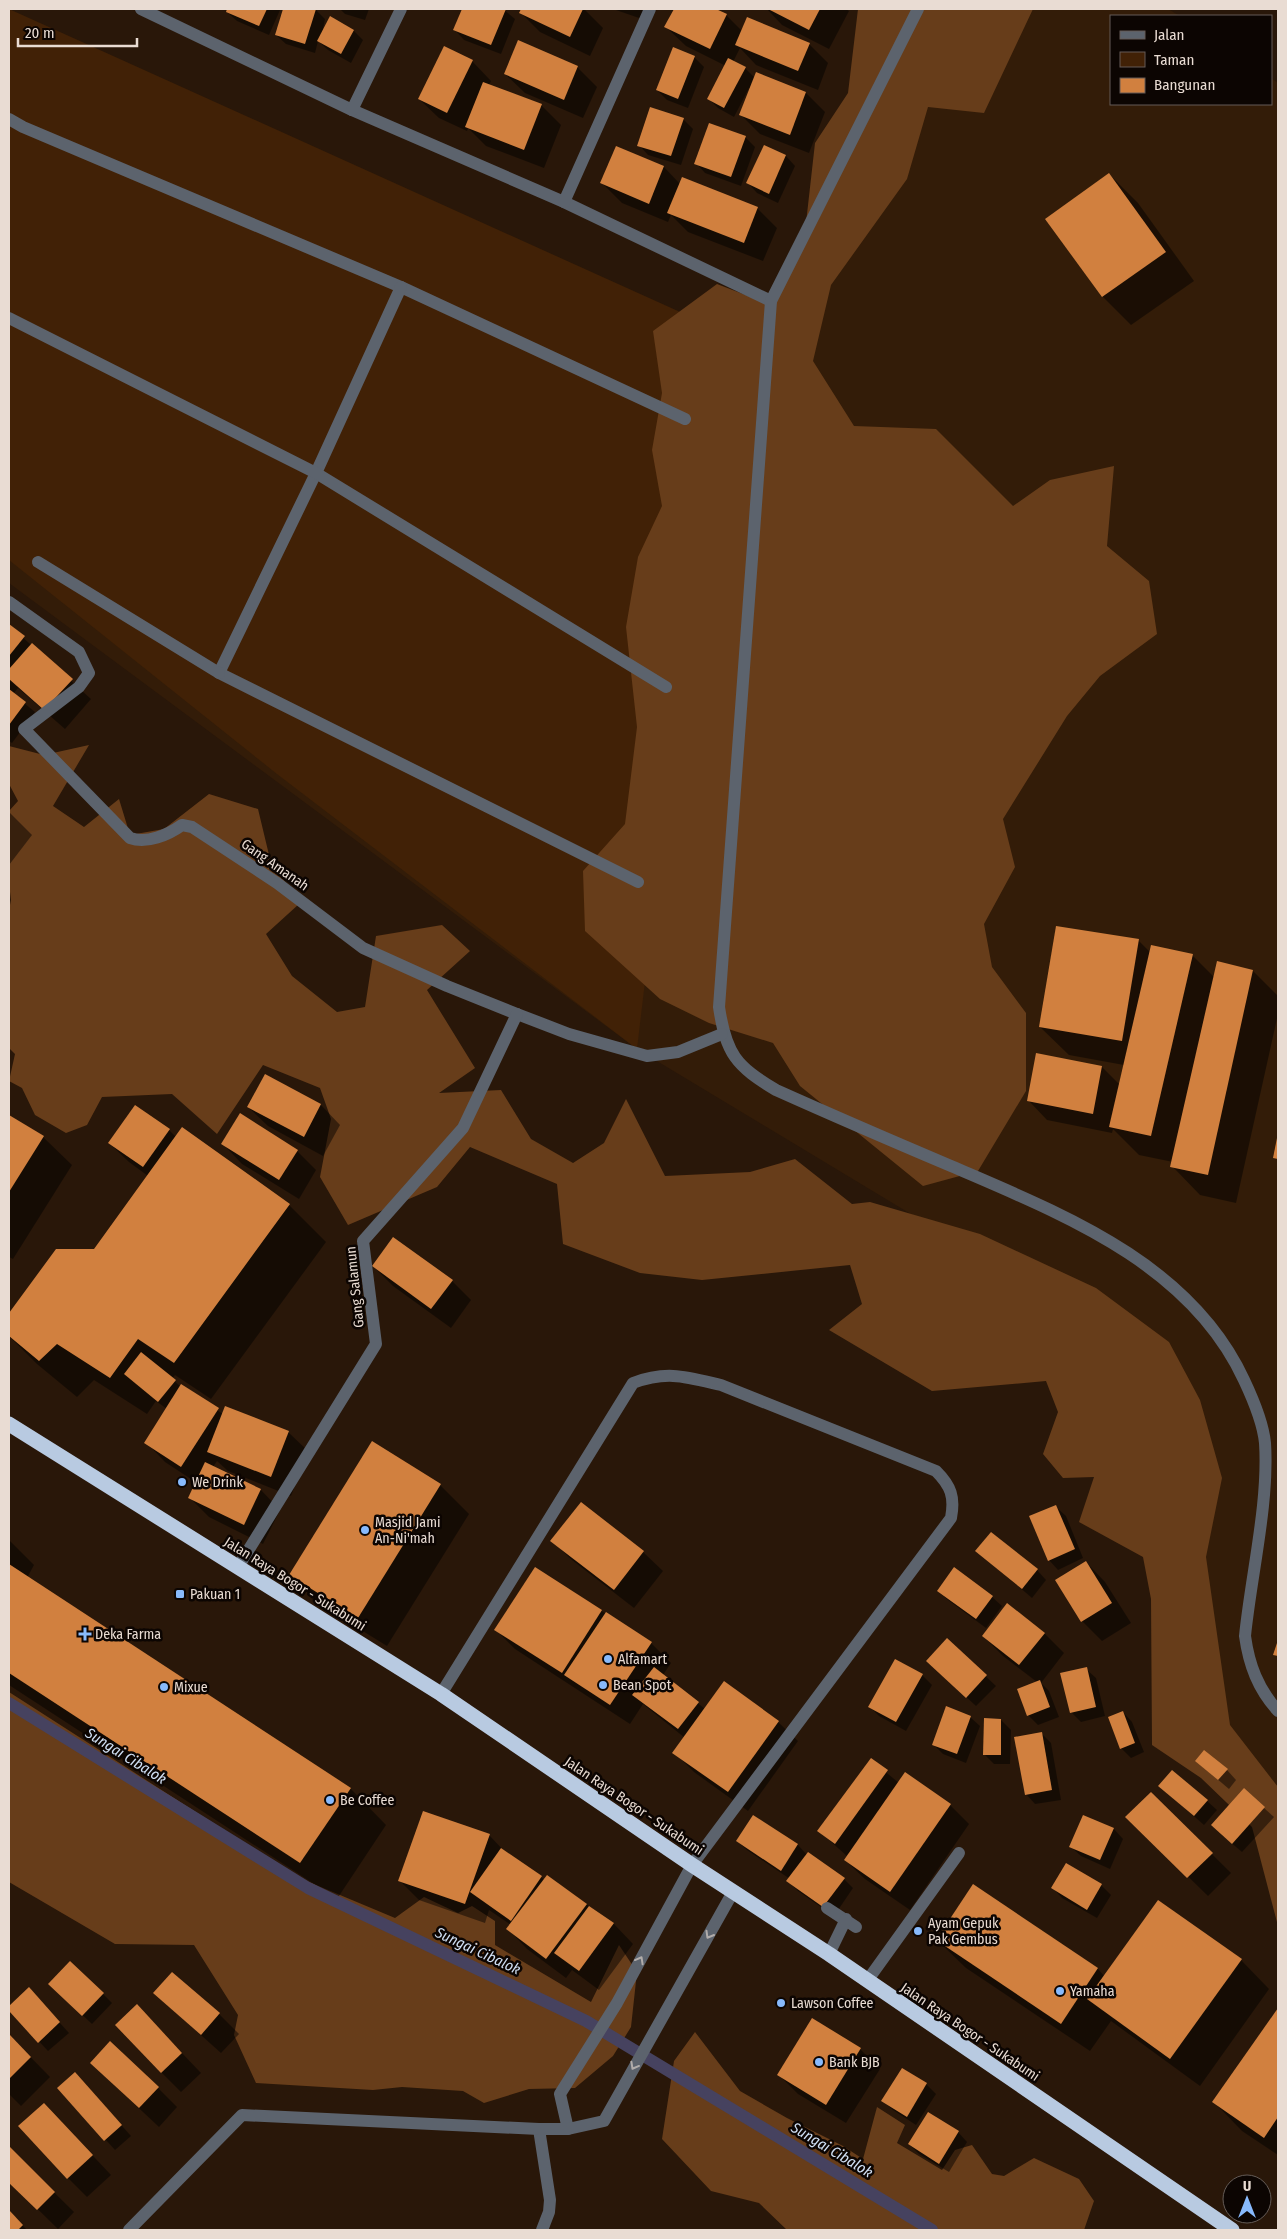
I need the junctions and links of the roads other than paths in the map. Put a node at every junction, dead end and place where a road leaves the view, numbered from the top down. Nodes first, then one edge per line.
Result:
1 (141, 9) edge
2 (401, 9) edge
3 (650, 9) edge
4 (918, 9) edge
5 (165, 13) edge
6 (352, 110) junction
7 (9, 119) edge
8 (564, 202) junction
9 (401, 287) junction
10 (771, 301) junction
11 (9, 318) edge
12 (685, 419) dead end
13 (316, 473) junction
14 (38, 562) dead end
15 (9, 602) edge
16 (219, 673) junction
17 (666, 687) dead end
18 (638, 882) dead end
19 (517, 1014) junction
20 (722, 1034) junction
21 (9, 1424) edge
22 (238, 1567) junction
23 (441, 1694) junction
24 (1278, 1711) edge
25 (959, 1853) dead end
26 (692, 1865) junction
27 (733, 1892) junction
28 (827, 1908) dead end
29 (829, 1954) junction
30 (867, 1982) junction
31 (539, 2128) junction
32 (568, 2128) junction
33 (129, 2230) edge
34 (542, 2230) edge
35 (1232, 2230) edge

1 - 5 street
2 - 6 street
3 - 8 street
4 - 10 street
5 - 6 street
6 - 8 street
7 - 9 street
8 - 10 street
9 - 12 street
9 - 13 street
10 - 20 street
11 - 13 street
13 - 16 street
13 - 17 street
14 - 16 street
15 - 19 street, Gang Amanah
16 - 18 street
19 - 20 street, Gang Amanah
19 - 22 street, Gang Salamun
20 - 24 street
21 - 22 highway, Jalan Raya Bogor - Sukabumi
22 - 23 highway, Jalan Raya Bogor - Sukabumi
23 - 26 highway, Jalan Raya Bogor - Sukabumi
23 - 26 street
25 - 30 street
26 - 27 highway, Jalan Raya Bogor - Sukabumi
32 -> 26 street
27 - 29 highway, Jalan Raya Bogor - Sukabumi
27 -> 32 street
28 - 29 street
29 - 30 highway, Jalan Raya Bogor - Sukabumi
30 - 35 highway, Jalan Raya Bogor - Sukabumi
31 - 32 street
31 - 33 street
31 - 34 street

